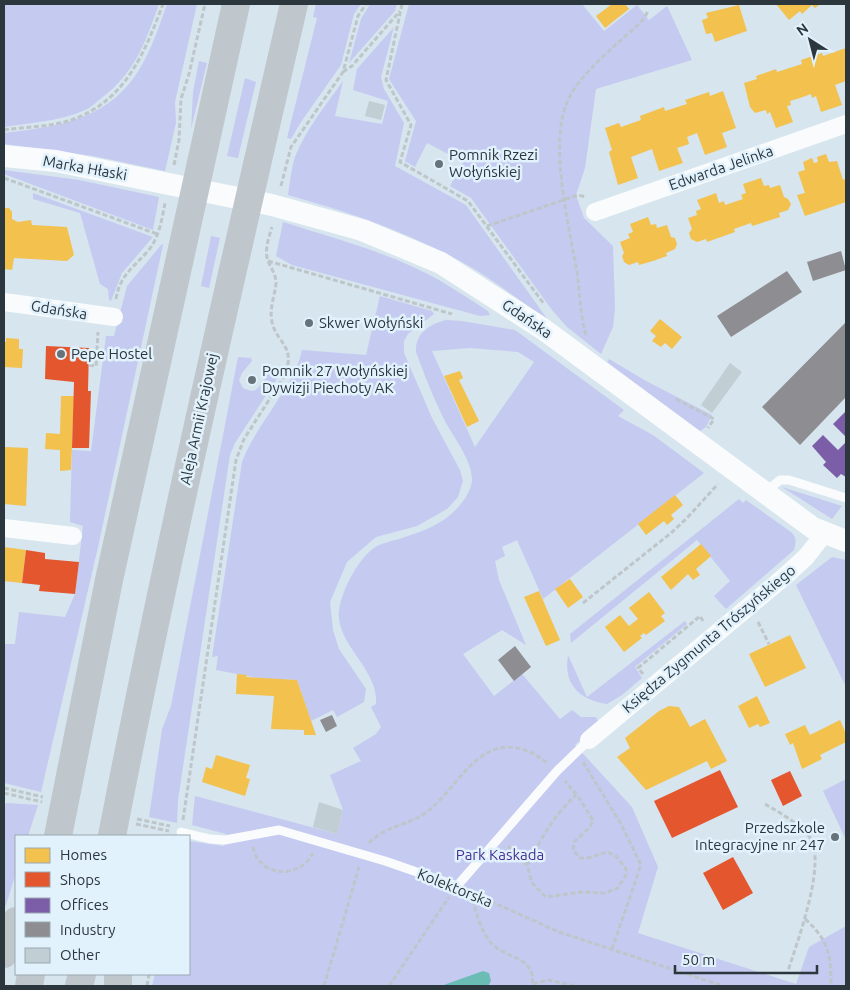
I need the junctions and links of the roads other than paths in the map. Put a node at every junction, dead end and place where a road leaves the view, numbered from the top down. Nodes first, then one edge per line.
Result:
1 (236, 4) edge
2 (294, 4) edge
3 (846, 124) edge
4 (4, 156) edge
5 (165, 182) joint
6 (595, 212) dead end
7 (4, 302) edge
8 (114, 317) road end
9 (764, 493) junction
10 (846, 498) edge
11 (4, 528) edge
12 (824, 534) junction
13 (73, 536) dead end
14 (846, 541) edge
15 (583, 746) joint
16 (67, 787) junction
17 (181, 832) road end
18 (48, 835) edge
19 (58, 835) edge
20 (112, 835) edge
21 (15, 924) edge
22 (4, 954) edge

1 - 16 highway
2 - 20 highway, Aleja Armii Krajowej
3 - 6 street, Edwarda Jelinka
4 - 5 street, Marka Hłaski
5 - 9 street, Gdańska
7 - 8 street, Gdańska
9 - 10 lane
9 - 12 street, Gdańska
11 - 13 street
12 - 14 street, Gdańska
12 - 15 street, Księdza Zygmunta Trószyńskiego
15 - 17 lane, Kolektorska
16 - 18 highway
16 - 19 highway
21 - 22 highway

